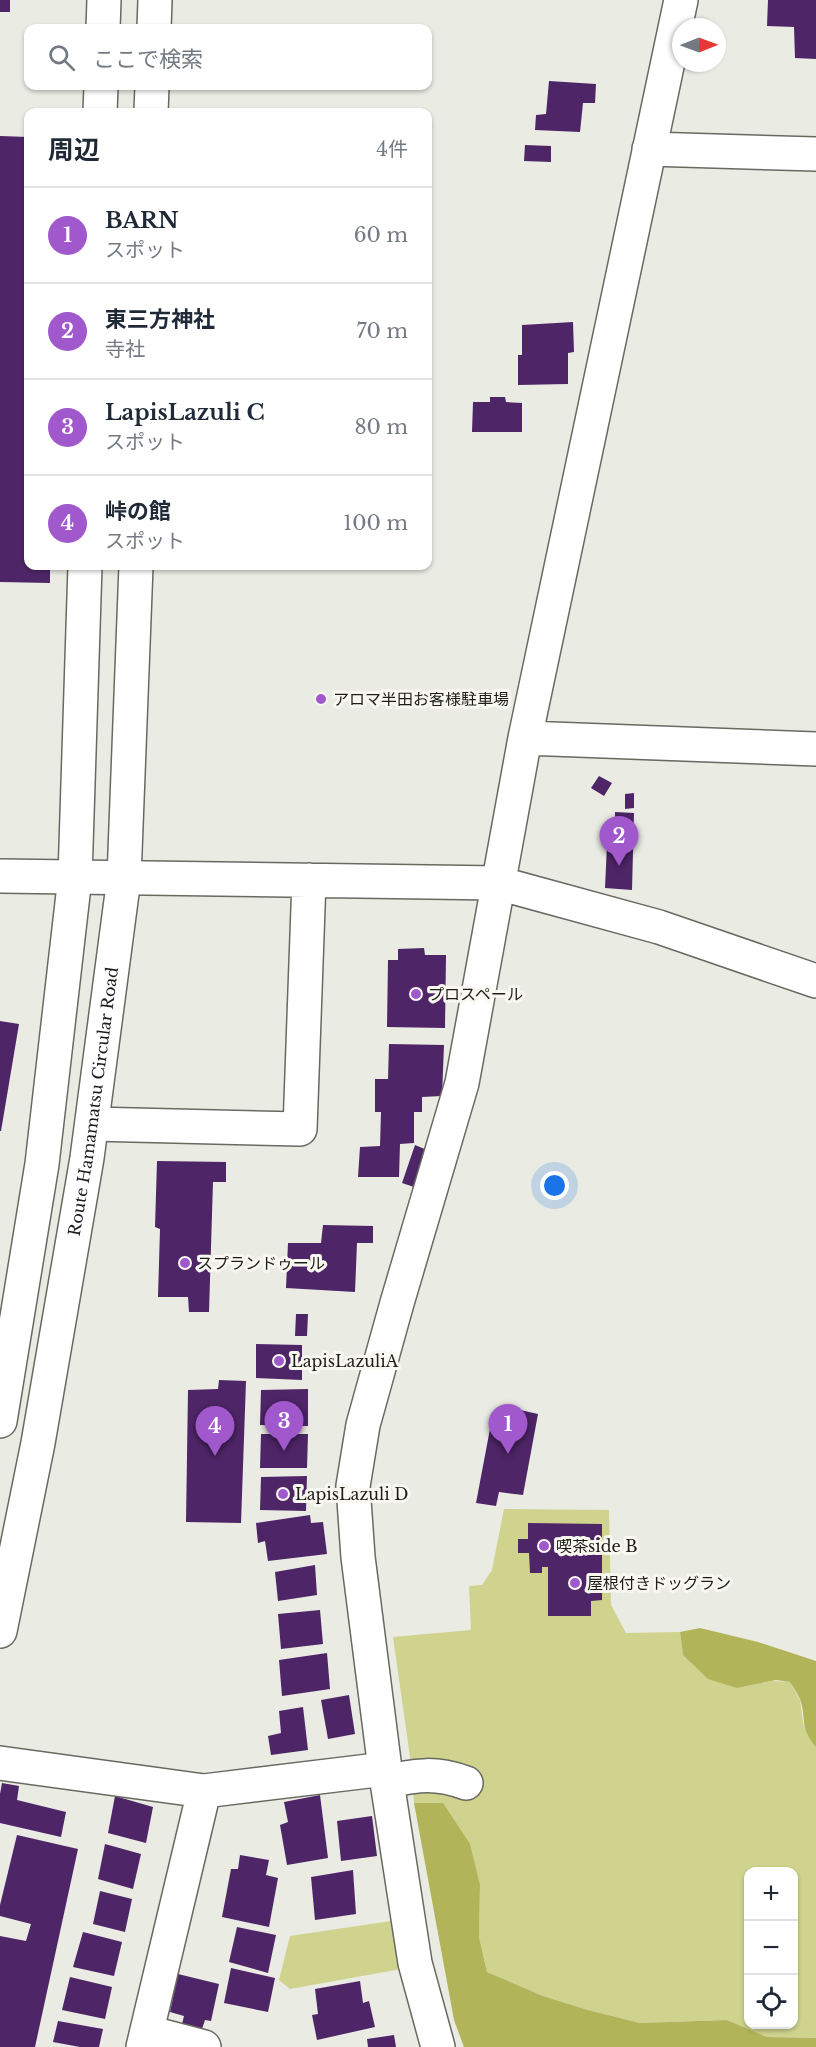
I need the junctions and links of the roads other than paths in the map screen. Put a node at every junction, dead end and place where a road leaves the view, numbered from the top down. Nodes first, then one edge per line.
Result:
1 (104, 0) edge
2 (155, 0) edge
3 (681, 0) edge
4 (103, 24) edge
5 (154, 24) edge
6 (101, 90) edge
7 (152, 90) edge
8 (100, 108) edge
9 (151, 108) edge
10 (648, 149) junction
11 (816, 154) edge
12 (85, 570) edge
13 (136, 570) edge
14 (525, 738) junction
15 (816, 749) edge
16 (0, 876) edge
17 (75, 877) junction
18 (124, 878) junction
19 (309, 880) junction
20 (498, 883) junction
21 (816, 981) edge
22 (92, 1124) junction
23 (0, 1421) edge
24 (0, 1631) edge
25 (0, 1763) edge
26 (386, 1775) junction
27 (466, 1783) dead end
28 (204, 1791) junction
29 (145, 2039) edge
30 (204, 2047) edge
31 (438, 2047) edge

1 - 4 street
2 - 5 street
3 - 10 street
6 - 8 street
7 - 9 street
10 - 11 street
10 - 14 street
12 - 17 street
13 - 18 street, Route Hamamatsu Circular Road
14 - 15 street
14 - 20 street
16 - 17 street
17 - 18 street
17 - 23 street
18 - 19 street
18 - 22 street, Route Hamamatsu Circular Road
19 - 20 street
19 - 22 street
20 - 21 street
20 - 26 street
22 - 24 street, Route Hamamatsu Circular Road
25 - 28 street
26 - 27 street
26 - 28 street
26 - 31 street
28 - 29 street
29 - 30 street

